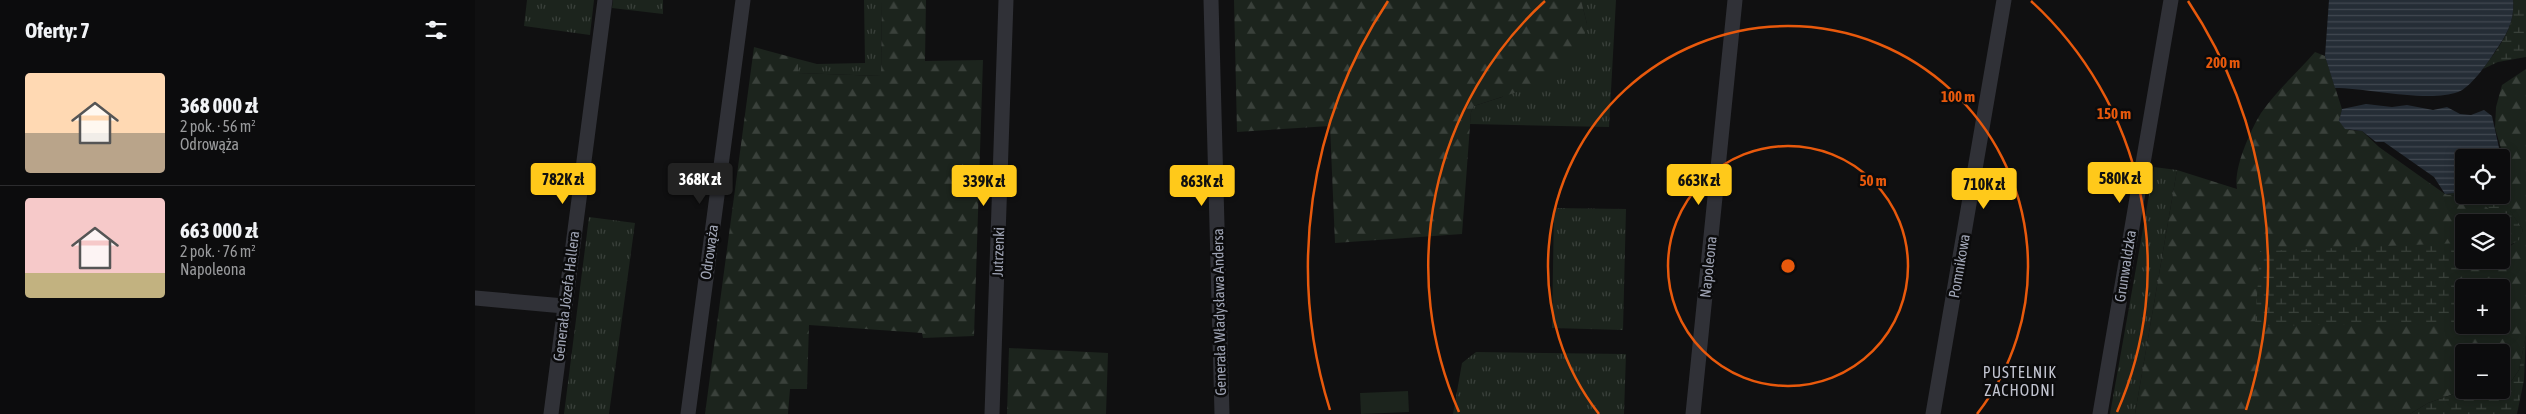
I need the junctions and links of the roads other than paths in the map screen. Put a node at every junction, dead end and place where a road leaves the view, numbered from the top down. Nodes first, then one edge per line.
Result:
1 (605, 0) edge
2 (743, 0) edge
3 (1006, 0) edge
4 (1211, 0) edge
5 (1735, 0) edge
6 (2004, 0) edge
7 (2171, 0) edge
8 (475, 298) edge
9 (565, 306) junction
10 (551, 414) edge
11 (688, 414) edge
12 (992, 414) edge
13 (1221, 414) edge
14 (1693, 414) edge
15 (1933, 414) edge
16 (2100, 414) edge

1 - 9 street, Generała Józefa Hallera
2 - 11 street, Odrowąża
3 - 12 street, Jutrzenki
4 - 13 street, Generała Władysława Andersa
5 - 14 street, Napoleona
6 - 15 street, Pomnikowa
7 - 16 street, Grunwaldzka
8 - 9 street
9 - 10 street, Generała Józefa Hallera

